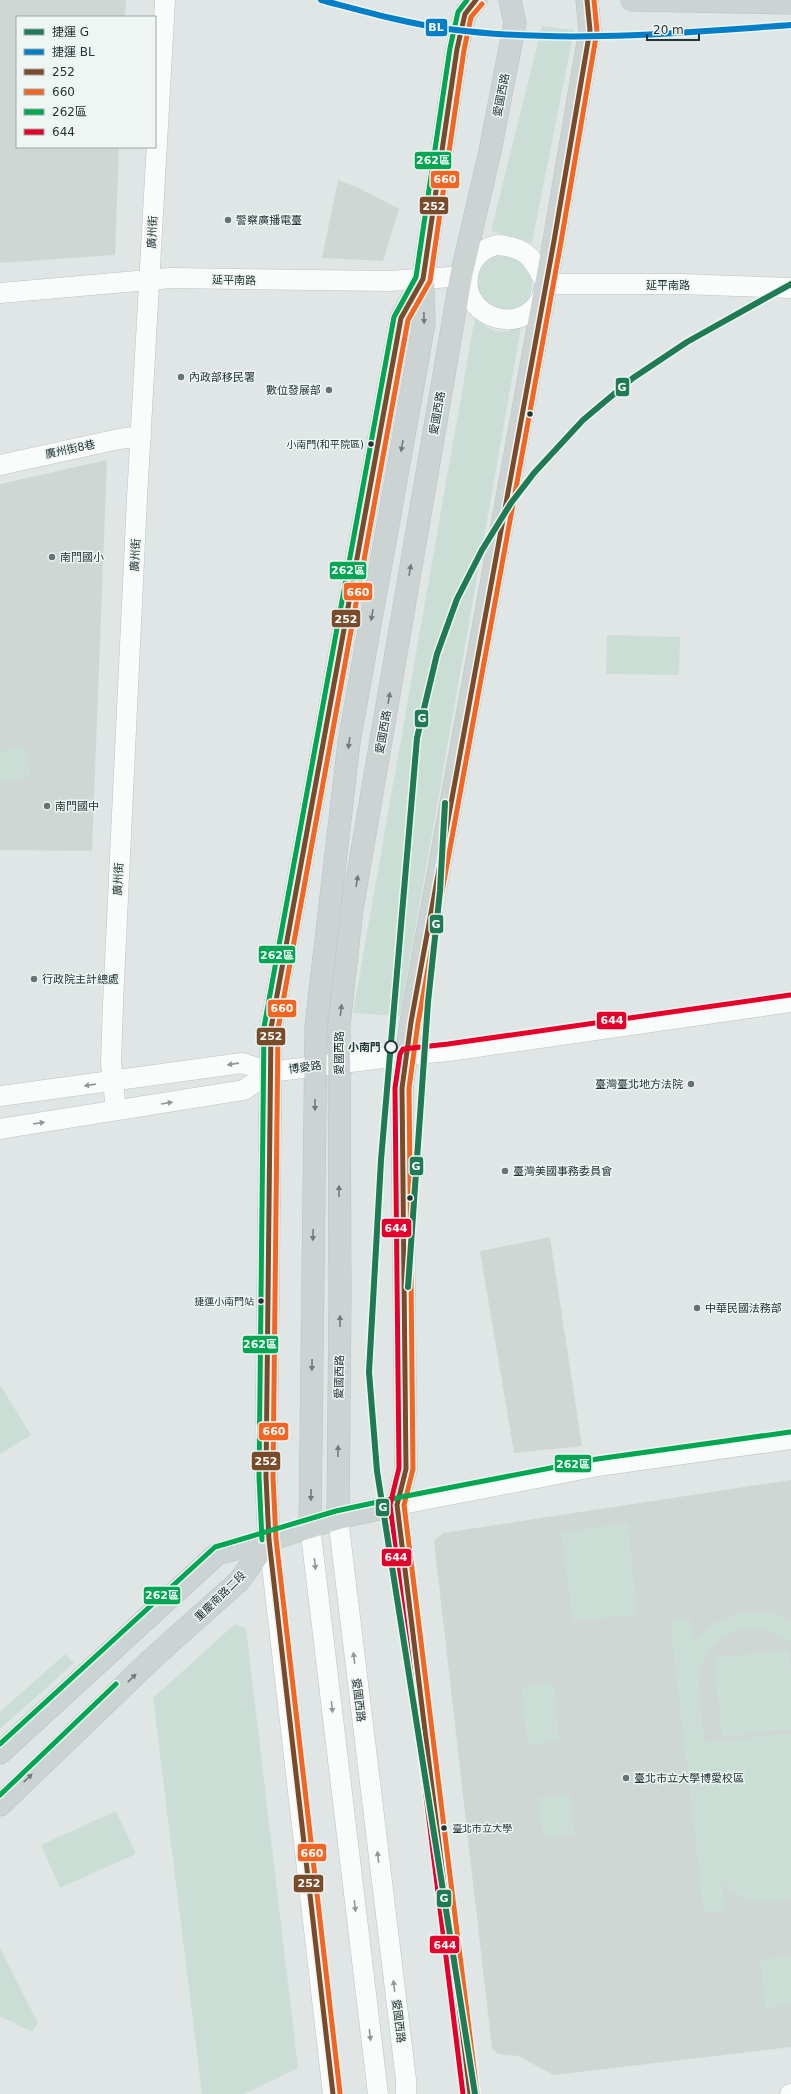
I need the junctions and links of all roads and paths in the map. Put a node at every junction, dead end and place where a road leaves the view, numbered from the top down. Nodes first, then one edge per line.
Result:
1 (165, 0) edge
2 (476, 0) edge
3 (510, 0) edge
4 (587, 0) edge
5 (632, 0) edge
6 (791, 3) edge
7 (464, 276) junction
8 (423, 279) junction
9 (149, 280) junction
10 (546, 284) junction
11 (791, 288) edge
12 (0, 293) edge
13 (141, 436) junction
14 (0, 465) edge
15 (791, 1002) edge
16 (407, 1054) junction
17 (339, 1063) junction
18 (314, 1066) junction
19 (270, 1072) junction
20 (114, 1082) junction
21 (0, 1096) edge
22 (116, 1110) junction
23 (0, 1129) edge
24 (791, 1439) edge
25 (397, 1505) junction
26 (338, 1518) junction
27 (310, 1526) junction
28 (269, 1540) junction
29 (0, 1753) edge
30 (0, 1805) edge
31 (333, 2094) edge
32 (378, 2094) edge
33 (406, 2094) edge
34 (470, 2094) edge

1 - 9 street, 廣州街
2 - 8 main road
3 - 7 main road, 愛國西路
4 - 10 main road
5 - 6 main road
7 - 8 street, 延平南路
7 - 10 street
7 - 10 street
17 -> 7 main road, 愛國西路
8 - 9 street, 延平南路
8 -> 18 main road
8 - 19 main road
9 - 12 street, 延平南路
9 - 13 street, 廣州街
10 - 11 street, 延平南路
10 - 16 main road
13 - 14 street, 廣州街8巷
13 - 20 street, 廣州街
15 - 16 street, 博愛路
16 - 17 street, 博愛路
16 - 25 main road
17 - 18 street, 博愛路
26 -> 17 main road, 愛國西路
18 - 19 street, 博愛路
18 -> 27 main road
19 -> 20 street, 博愛路
22 -> 19 street, 博愛路
19 - 28 main road
20 -> 21 street, 博愛路
20 - 22 street, 廣州街
23 -> 22 street, 博愛路
24 - 25 street
25 - 26 main road
25 - 34 street
26 - 27 main road
33 -> 26 street, 愛國西路
27 - 28 main road
27 -> 32 street
28 - 29 main road
30 -> 28 main road, 重慶南路二段
28 - 31 street

